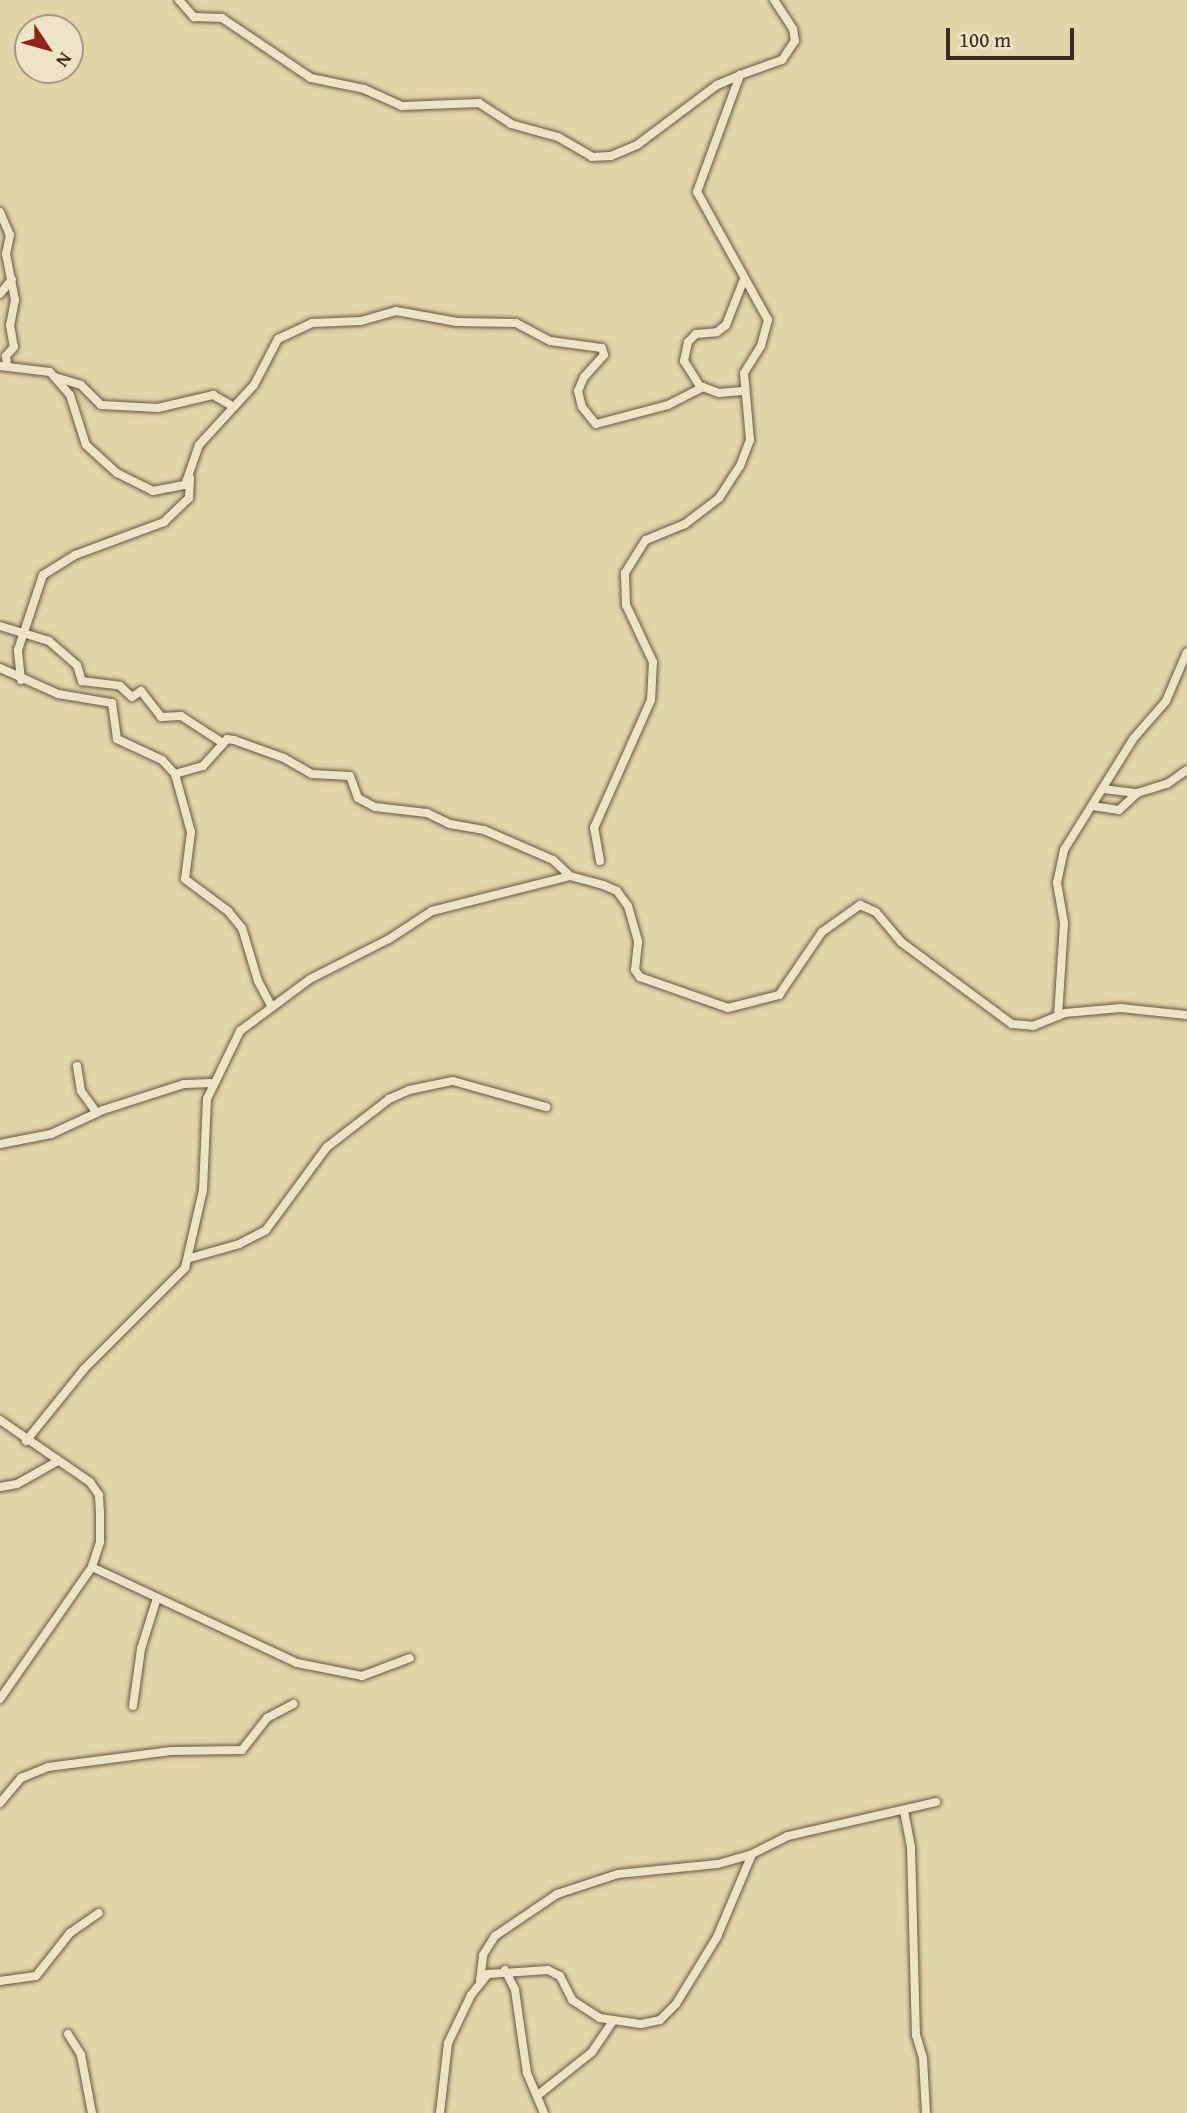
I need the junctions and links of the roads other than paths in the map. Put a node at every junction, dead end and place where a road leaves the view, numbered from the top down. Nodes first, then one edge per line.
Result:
1 (178, 0) edge
2 (774, 0) edge
3 (740, 75) junction
4 (0, 212) edge
5 (12, 279) junction
6 (744, 279) junction
7 (0, 294) edge
8 (3, 366) edge
9 (55, 377) junction
10 (702, 388) junction
11 (742, 391) junction
12 (234, 407) junction
13 (190, 478) junction
14 (0, 626) edge
15 (22, 633) junction
16 (1187, 652) edge
17 (0, 668) edge
18 (21, 680) junction
19 (223, 743) junction
20 (1187, 770) edge
21 (174, 774) junction
22 (1103, 789) junction
23 (1137, 793) junction
24 (1093, 806) junction
25 (600, 861) dead end
26 (570, 876) junction
27 (271, 1005) junction
28 (1187, 1015) edge
29 (1058, 1016) junction
30 (76, 1066) dead end
31 (214, 1083) junction
32 (546, 1107) dead end
33 (97, 1113) junction
34 (0, 1144) edge
35 (190, 1258) junction
36 (0, 1420) edge
37 (26, 1441) junction
38 (58, 1461) junction
39 (0, 1487) edge
40 (92, 1567) junction
41 (157, 1598) junction
42 (410, 1658) dead end
43 (0, 1699) edge
44 (293, 1704) dead end
45 (133, 1706) dead end
46 (936, 1802) dead end
47 (0, 1803) edge
48 (904, 1811) junction
49 (752, 1854) junction
50 (99, 1913) dead end
51 (505, 1970) junction
52 (0, 1980) edge
53 (480, 1982) junction
54 (611, 2022) junction
55 (68, 2034) dead end
56 (538, 2095) junction
57 (92, 2113) edge
58 (440, 2113) edge
59 (544, 2113) edge
60 (926, 2113) edge

1 - 3 street
2 - 3 street
3 - 6 street
4 - 5 street
5 - 7 street
5 - 8 street
6 - 10 street
6 - 11 street
8 - 9 street
9 - 12 street
9 - 13 street
10 - 11 street
10 - 12 street
11 - 25 street
12 - 13 street
13 - 15 street
14 - 15 street
15 - 18 street
15 - 19 street
16 - 22 street
17 - 18 street
18 - 21 street
19 - 21 street
19 - 26 street
20 - 23 street
21 - 27 street
22 - 23 street
22 - 24 street
23 - 24 street
24 - 29 street
26 - 27 street
26 - 29 street
27 - 31 street
28 - 29 street
30 - 33 street
31 - 33 street
31 - 35 street
32 - 35 street
33 - 34 street
35 - 37 street
36 - 37 street
37 - 38 street
38 - 39 street
38 - 40 street
40 - 41 street
40 - 43 street
41 - 42 street
41 - 45 street
44 - 47 street
46 - 48 street
48 - 49 street
48 - 60 street
49 - 53 street
49 - 54 street
50 - 52 street
51 - 53 street
51 - 54 street
51 - 56 street
53 - 58 street
54 - 56 street
55 - 57 street
56 - 59 street

